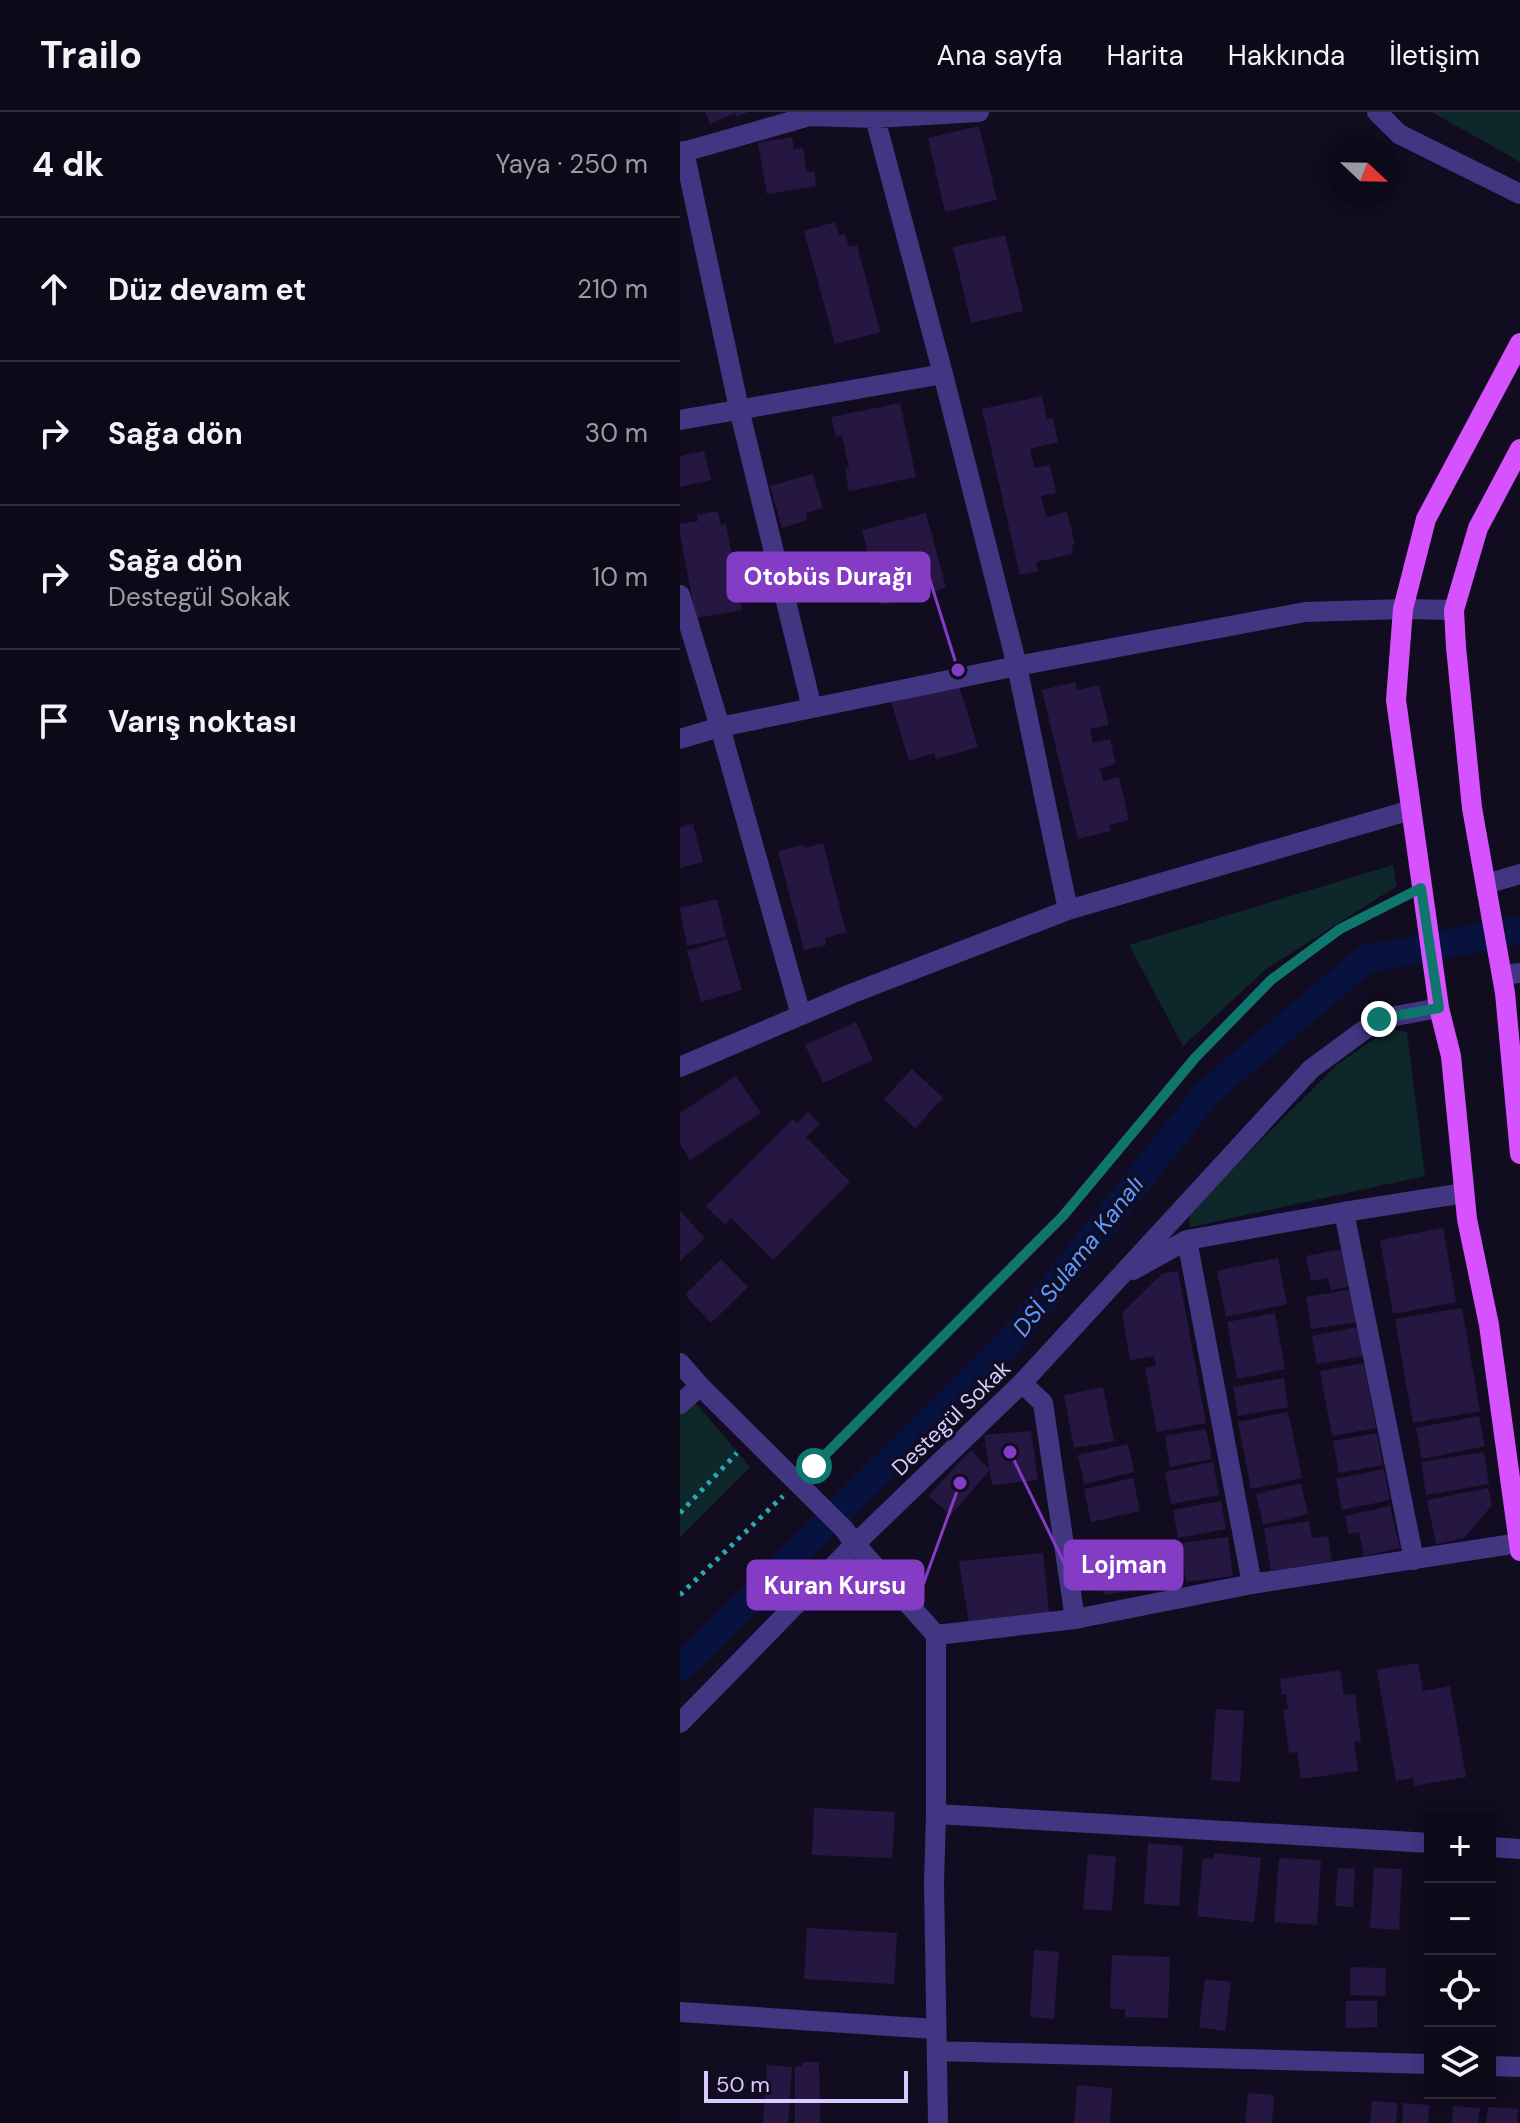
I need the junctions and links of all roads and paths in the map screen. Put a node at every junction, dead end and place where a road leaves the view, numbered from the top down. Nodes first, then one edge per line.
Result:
1 (976, 112) edge
2 (1377, 112) edge
3 (809, 114) edge
4 (875, 118) junction
5 (682, 152) edge
6 (1520, 194) edge
7 (1520, 343) edge
8 (943, 374) junction
9 (739, 409) junction
10 (680, 420) edge
11 (1520, 449) edge
12 (680, 595) edge
13 (1403, 609) junction
14 (1454, 610) junction
15 (1017, 666) junction
16 (812, 708) junction
17 (720, 727) junction
18 (680, 739) edge
19 (1411, 810) junction
20 (1520, 874) edge
21 (1486, 884) junction
22 (1421, 888) junction
23 (1068, 910) junction
24 (1508, 971) edge
25 (1439, 1008) junction
26 (801, 1015) junction
27 (680, 1067) edge
28 (1520, 1154) edge
29 (1464, 1193) junction
30 (1344, 1212) junction
31 (1187, 1240) junction
32 (1117, 1279) junction
33 (680, 1363) edge
34 (1022, 1383) junction
35 (700, 1386) junction
36 (680, 1404) edge
37 (752, 1438) junction
38 (790, 1476) junction
39 (680, 1513) edge
40 (849, 1537) junction
41 (1520, 1546) edge
42 (1414, 1560) junction
43 (1252, 1584) junction
44 (680, 1595) edge
45 (1075, 1619) junction
46 (936, 1635) junction
47 (680, 1723) edge
48 (936, 1814) junction
49 (1424, 1843) edge
50 (1496, 1847) edge
51 (1520, 1849) edge
52 (680, 2012) edge
53 (935, 2029) junction
54 (937, 2051) junction
55 (1424, 2064) edge
56 (1496, 2066) edge
57 (1520, 2067) edge
58 (938, 2123) edge

1 - 4 street
2 - 6 street
3 - 4 street
3 - 5 street
4 - 8 street
5 - 9 street
7 - 13 main road
8 - 9 street
8 - 15 street
9 - 10 street
9 - 16 street
11 - 14 main road
12 - 17 street
13 - 14 street
13 - 15 street
13 - 19 main road
14 - 21 main road
15 - 16 street
15 - 23 street
16 - 17 street
17 - 18 street
17 - 26 street
19 - 22 main road
19 - 23 street
20 - 21 street
21 - 24 main road
22 - 25 main road
22 - 38 path
23 - 26 street
24 - 28 main road
25 - 29 main road
25 - 32 street, Destegül Sokak
26 - 27 street
29 - 30 street
29 - 41 main road
30 - 31 street
30 - 42 street
31 - 32 street
31 - 43 street
32 - 34 street, Destegül Sokak
33 - 35 street
34 - 40 street, Destegül Sokak
34 - 45 street
35 - 36 street
35 - 37 street
37 - 38 street
37 - 39 path
38 - 40 street
38 - 44 path
40 - 46 street
40 - 47 street, Destegül Sokak
41 - 42 street
42 - 43 street
43 - 45 street
45 - 46 street
46 - 48 street
48 - 49 street
48 - 53 street
50 - 51 street
52 - 53 street
53 - 54 street
54 - 55 street
54 - 58 street
56 - 57 street

